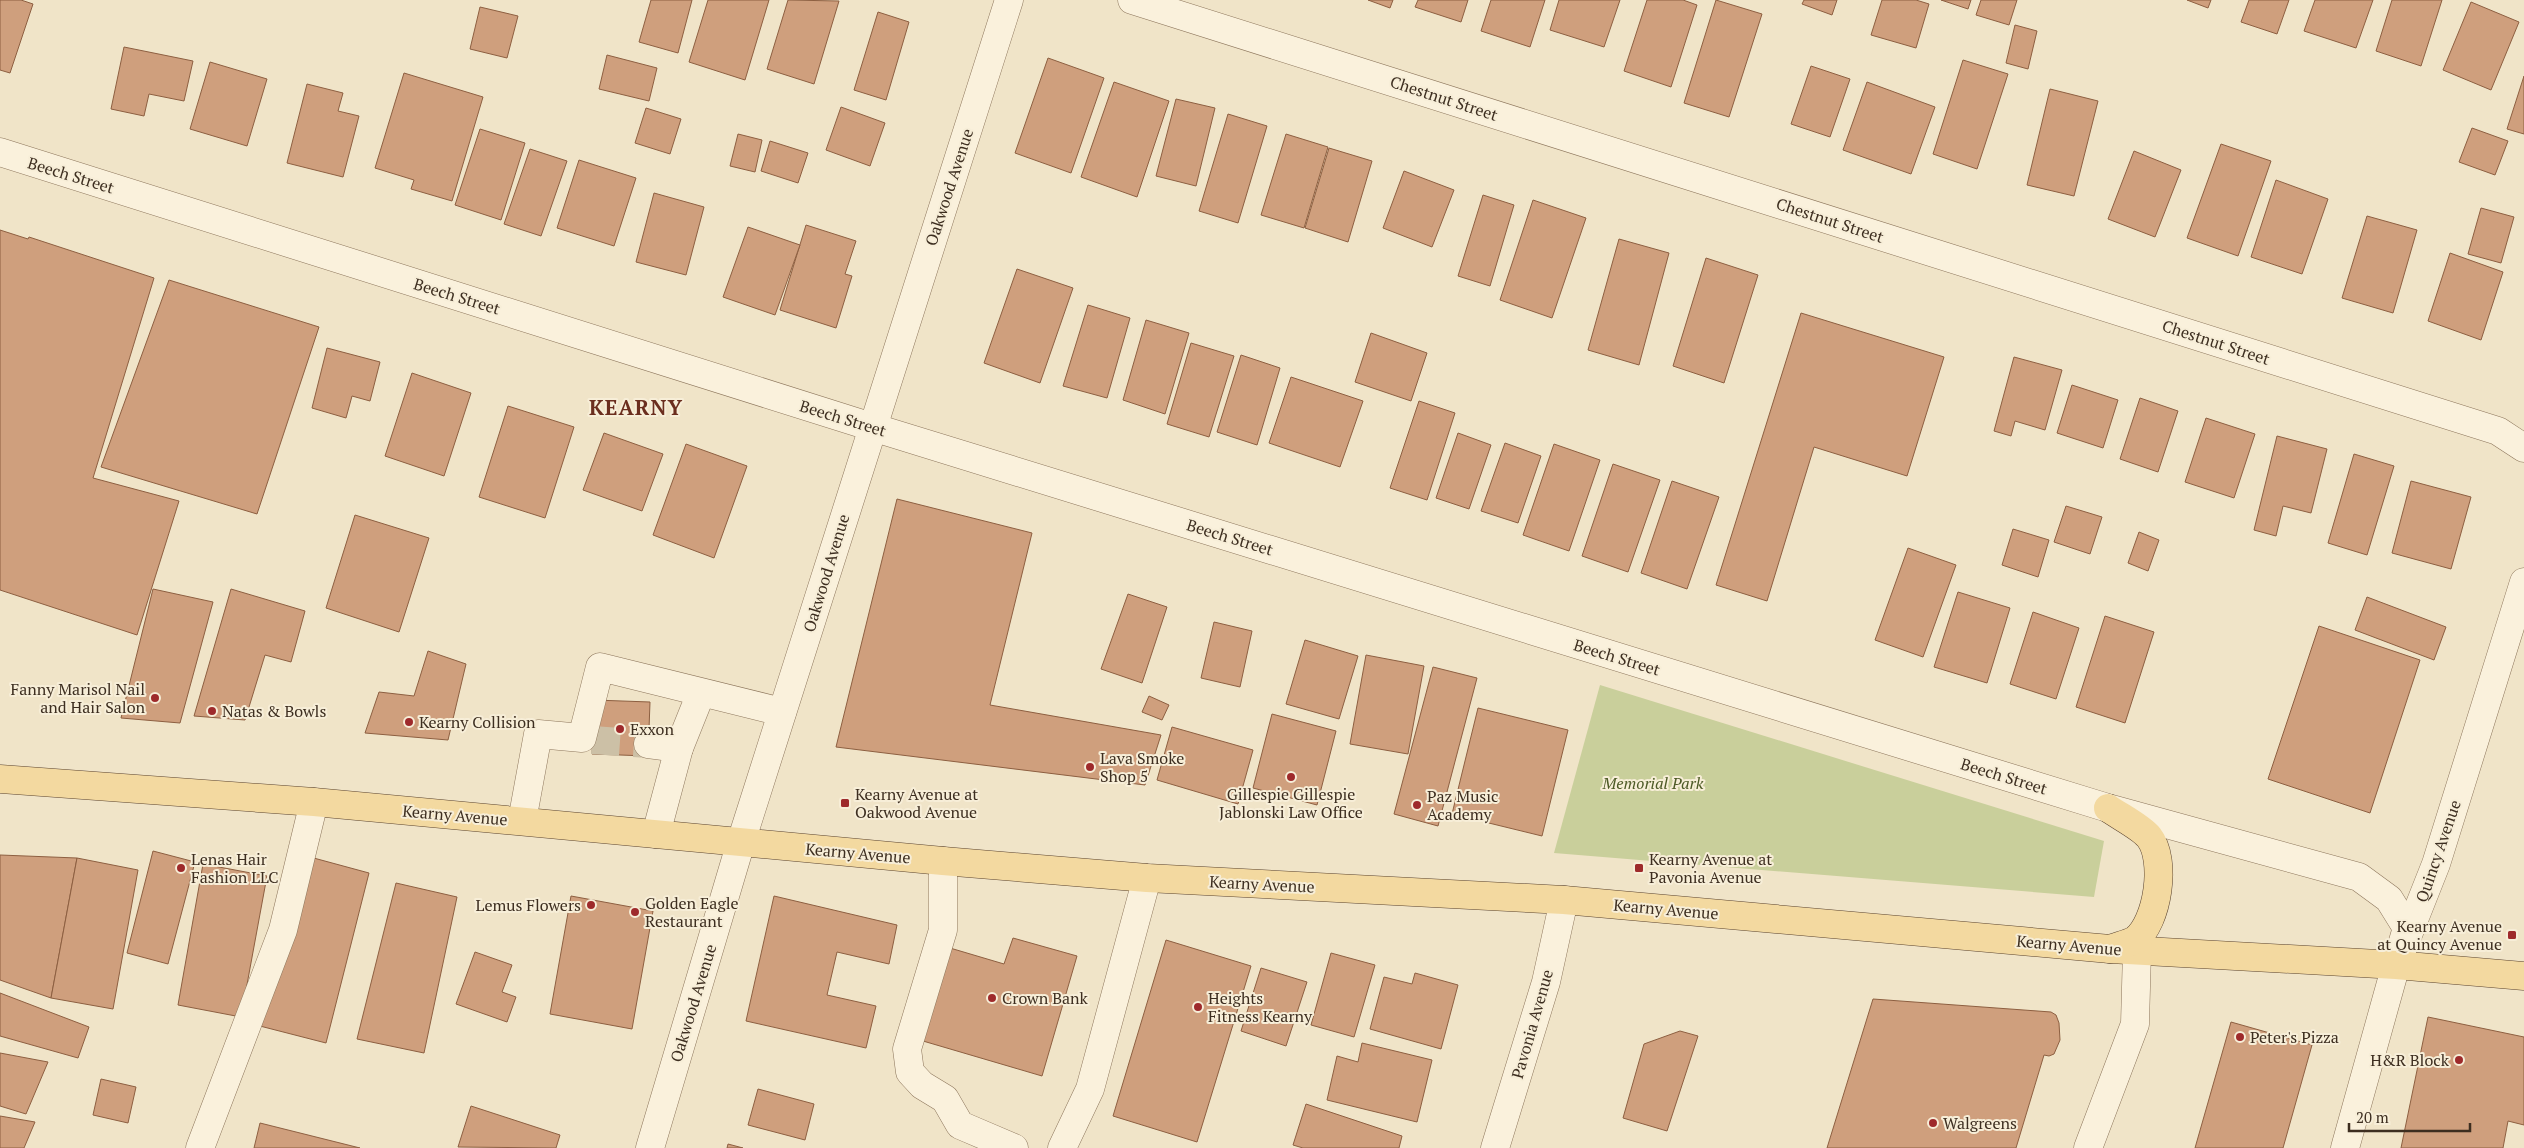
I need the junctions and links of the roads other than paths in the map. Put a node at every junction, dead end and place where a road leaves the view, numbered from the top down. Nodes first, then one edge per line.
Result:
1 (1009, 0) edge
2 (1132, 0) edge
3 (0, 152) edge
4 (872, 426) junction
5 (2524, 448) edge
6 (2524, 582) edge
7 (701, 693) junction
8 (782, 712) junction
9 (648, 744) tunnel mouth
10 (679, 748) junction
11 (0, 779) edge
12 (314, 802) junction
13 (2108, 808) junction
14 (522, 821) junction
15 (656, 834) junction
16 (742, 842) junction
17 (943, 861) junction
18 (1146, 878) junction
19 (1564, 900) junction
20 (2110, 949) junction
21 (2137, 951) junction
22 (2396, 965) junction
23 (2524, 976) edge
24 (200, 1148) edge
25 (650, 1148) edge
26 (1014, 1148) edge
27 (1062, 1148) edge
28 (1495, 1148) edge
29 (2088, 1148) edge
30 (2345, 1148) edge

1 - 4 street, Oakwood Avenue
2 - 5 street, Chestnut Street
3 - 4 street, Beech Street
4 - 8 street, Oakwood Avenue
4 - 13 street, Beech Street
6 - 22 street, Quincy Avenue
7 - 8 street
7 - 10 street
7 - 14 street
8 - 16 street, Oakwood Avenue
9 - 10 street
10 - 15 street
11 - 12 main road, Kearny Avenue
12 - 14 main road, Kearny Avenue
12 - 24 street
13 - 20 main road
13 - 22 street, Beech Street
14 - 15 main road, Kearny Avenue
15 - 16 main road, Kearny Avenue
16 - 17 main road, Kearny Avenue
16 - 25 street, Oakwood Avenue
17 - 18 main road, Kearny Avenue
17 - 26 street
18 - 19 main road, Kearny Avenue
18 - 27 street
19 - 20 main road, Kearny Avenue
19 - 28 street, Pavonia Avenue
20 - 21 main road, Kearny Avenue
21 - 22 main road, Kearny Avenue
21 - 29 street
22 - 23 main road, Kearny Avenue
22 - 30 street, Quincy Avenue

